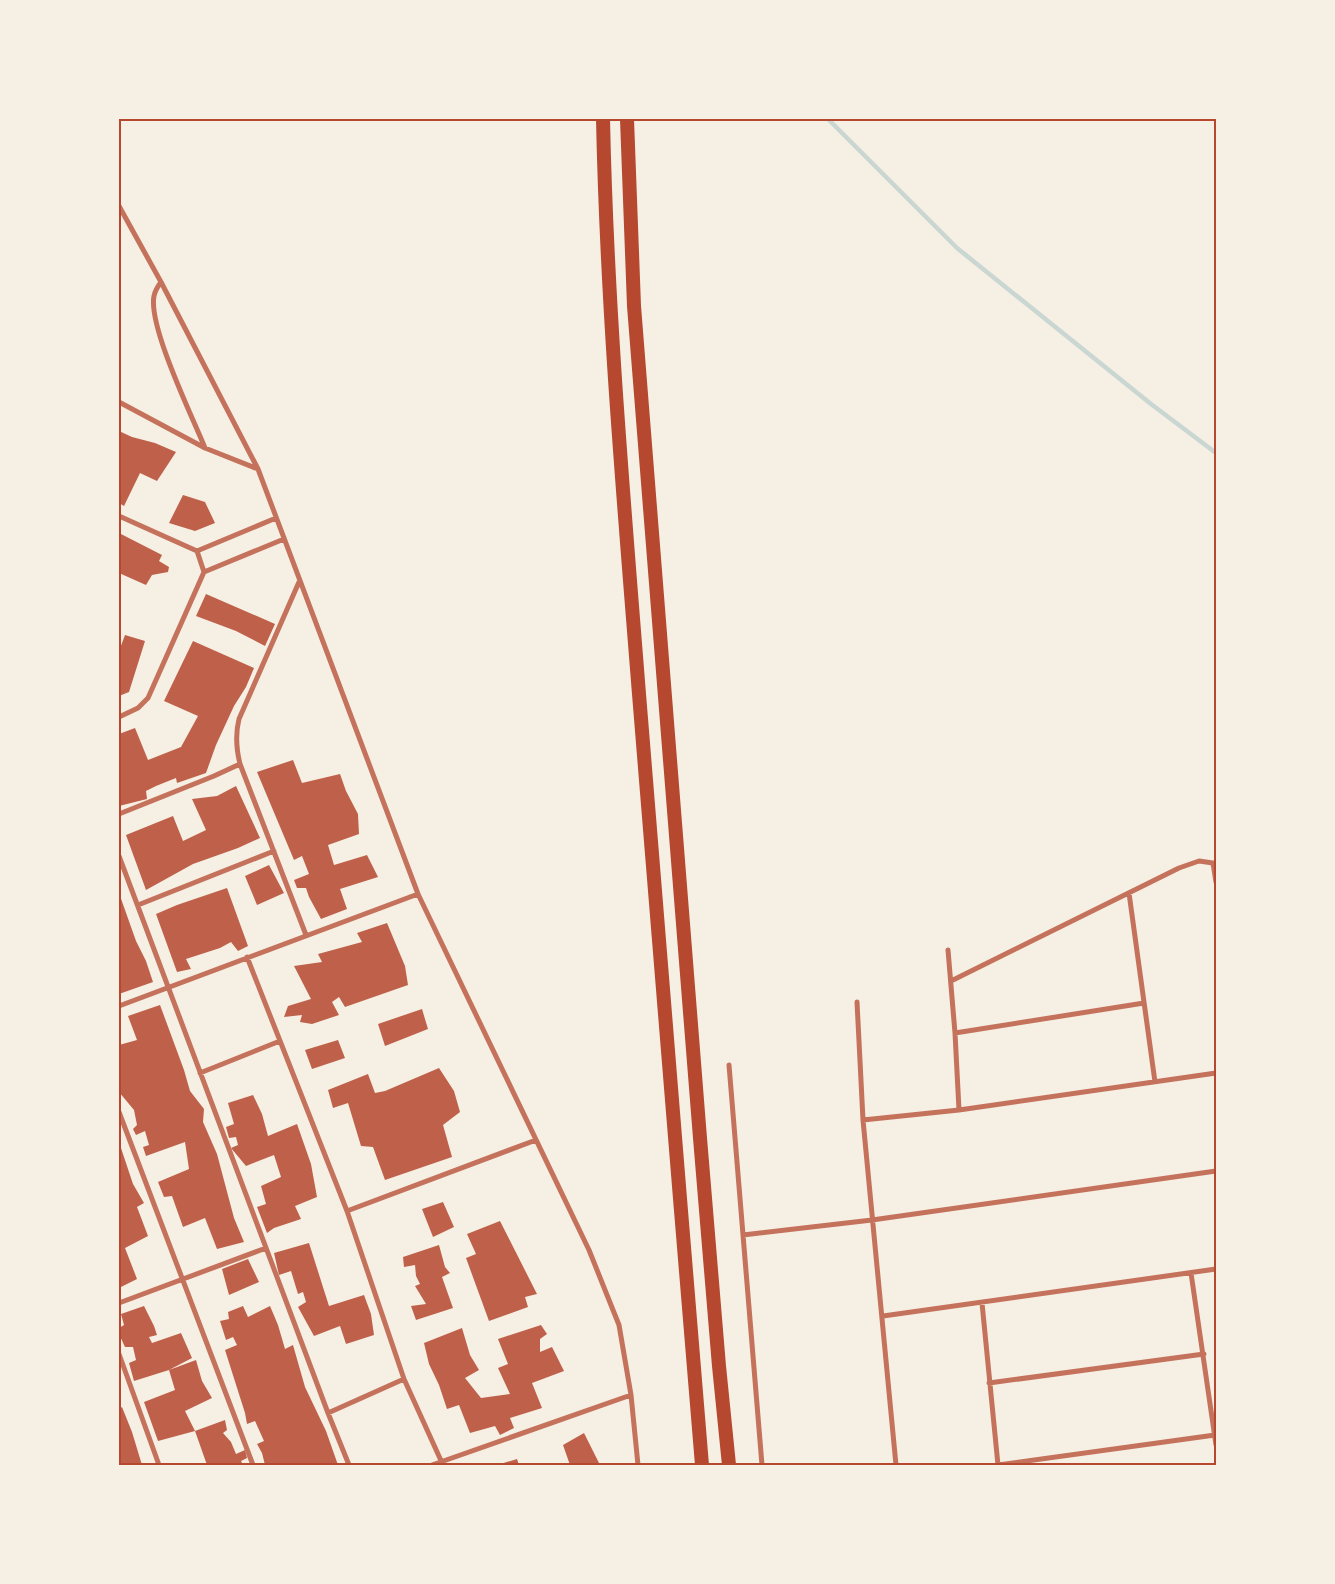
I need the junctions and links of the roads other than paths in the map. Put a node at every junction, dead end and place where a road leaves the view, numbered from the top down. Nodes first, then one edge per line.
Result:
1 (603, 119) edge
2 (627, 119) edge
3 (119, 206) edge
4 (161, 282) junction
5 (119, 402) edge
6 (205, 448) junction
7 (258, 469) junction
8 (119, 516) edge
9 (276, 518) junction
10 (284, 538) junction
11 (197, 551) junction
12 (204, 572) junction
13 (299, 582) junction
14 (119, 717) edge
15 (240, 764) junction
16 (119, 814) edge
17 (274, 851) junction
18 (119, 856) edge
19 (1215, 864) edge
20 (1216, 882) edge
21 (1129, 893) junction
22 (418, 894) junction
23 (138, 905) junction
24 (306, 935) junction
25 (948, 950) dead end
26 (247, 957) junction
27 (951, 981) junction
28 (168, 986) junction
29 (857, 1002) dead end
30 (1144, 1003) junction
31 (119, 1006) edge
32 (955, 1033) junction
33 (280, 1041) junction
34 (730, 1065) dead end
35 (200, 1073) junction
36 (1216, 1073) edge
37 (1155, 1082) junction
38 (959, 1110) junction
39 (119, 1112) edge
40 (863, 1120) junction
41 (536, 1140) junction
42 (1216, 1171) edge
43 (347, 1211) junction
44 (872, 1220) junction
45 (743, 1236) junction
46 (266, 1248) junction
47 (1216, 1269) edge
48 (1191, 1273) junction
49 (182, 1278) junction
50 (119, 1303) edge
51 (982, 1303) junction
52 (883, 1316) junction
53 (119, 1354) edge
54 (1204, 1354) junction
55 (404, 1380) junction
56 (989, 1383) junction
57 (631, 1395) junction
58 (328, 1413) junction
59 (1215, 1435) junction
60 (1216, 1445) edge
61 (442, 1463) edge
62 (159, 1465) edge
63 (252, 1465) edge
64 (349, 1465) edge
65 (432, 1465) edge
66 (638, 1465) edge
67 (702, 1465) edge
68 (729, 1465) edge
69 (762, 1465) edge
70 (896, 1465) edge
71 (998, 1465) edge

1 - 67 highway
2 - 68 highway
3 - 4 street
4 - 6 street
4 - 7 street
5 - 6 street
6 - 7 street
7 - 9 street
8 - 11 street
9 - 10 street
9 - 11 street
10 - 12 street
10 - 13 street
11 - 12 street
12 - 14 street
13 - 15 street
13 - 22 street
15 - 16 street
15 - 17 street
17 - 23 street
17 - 24 street
18 - 23 street
19 - 20 street
19 - 21 street
21 - 27 street
21 - 30 street
22 - 24 street
22 - 41 street
23 - 28 street
24 - 26 street
25 - 27 street
26 - 28 street
26 - 33 street
27 - 32 street
28 - 31 street
28 - 35 street
29 - 40 street
30 - 32 street
30 - 37 street
32 - 38 street
33 - 35 street
33 - 43 street
34 - 45 street
35 - 46 street
36 - 37 street
37 - 38 street
38 - 40 street
39 - 49 street
40 - 44 street
41 - 43 street
41 - 57 street
42 - 44 street
43 - 55 street
44 - 45 street
44 - 52 street
45 - 69 street
46 - 49 street
46 - 58 street
47 - 48 street
48 - 51 street
48 - 54 street
49 - 50 street
49 - 63 street
51 - 52 street
51 - 56 street
52 - 70 street
53 - 62 street
54 - 56 street
54 - 59 street
55 - 58 street
55 - 61 street
56 - 71 street
57 - 61 street
57 - 66 street
58 - 64 street
59 - 60 street
59 - 71 street
61 - 65 street

